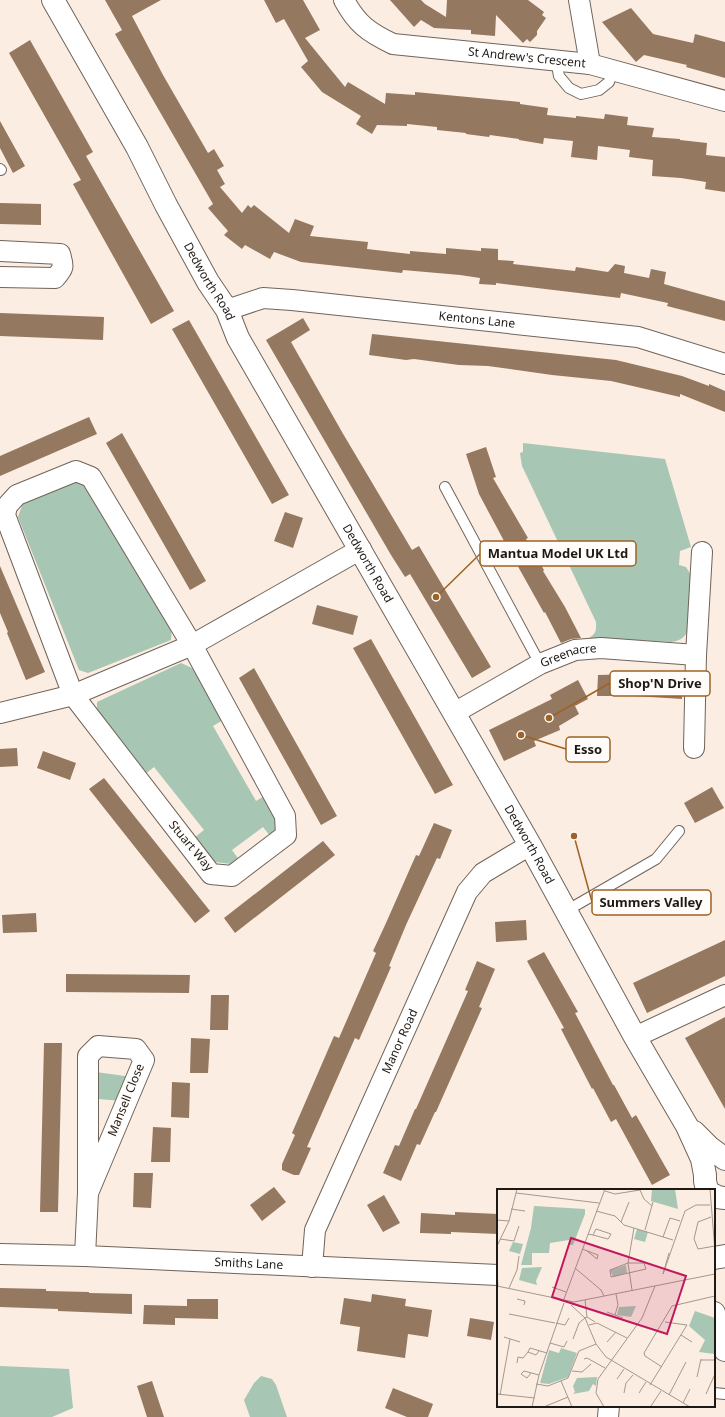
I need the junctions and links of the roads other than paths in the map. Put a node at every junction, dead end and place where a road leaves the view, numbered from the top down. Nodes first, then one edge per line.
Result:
1 (53, 0) edge
2 (344, 0) edge
3 (579, 0) edge
4 (556, 60) junction
5 (590, 64) junction
6 (613, 70) junction
7 (725, 101) edge
8 (0, 251) edge
9 (0, 276) edge
10 (227, 310) junction
11 (725, 364) edge
12 (445, 487) dead end
13 (4, 504) edge
14 (361, 550) junction
15 (702, 552) dead end
16 (192, 645) junction
17 (696, 655) junction
18 (540, 664) junction
19 (73, 695) junction
20 (0, 713) edge
21 (454, 713) junction
22 (694, 748) dead end
23 (679, 831) dead end
24 (530, 845) junction
25 (566, 911) junction
26 (725, 995) edge
27 (636, 1037) junction
28 (687, 1126) junction
29 (725, 1159) edge
30 (711, 1189) edge
31 (88, 1193) junction
32 (0, 1254) edge
33 (85, 1256) junction
34 (725, 1256) edge
35 (715, 1258) edge
36 (312, 1267) junction
37 (497, 1275) edge
38 (715, 1300) edge
39 (725, 1303) edge
40 (715, 1316) edge
41 (725, 1350) edge
42 (715, 1393) edge
43 (725, 1394) edge
44 (609, 1407) edge
45 (608, 1417) edge

1 - 10 main road, Dedworth Road
2 - 4 street, St Andrew's Crescent
3 - 5 street
4 - 5 street, St Andrew's Crescent
4 - 6 lane
5 - 6 street, St Andrew's Crescent
6 - 7 street, St Andrew's Crescent
8 - 9 street
10 - 11 street, Kentons Lane
10 - 14 main road, Dedworth Road
12 - 18 lane
13 - 16 street
13 - 19 street
14 - 16 street
14 - 21 main road, Dedworth Road
15 - 17 street
16 - 19 street
16 - 19 street, Stuart Way
17 - 18 street, Greenacre
17 - 22 street
18 - 21 street, Greenacre
19 - 20 street
21 - 24 main road, Dedworth Road
23 - 25 lane
24 - 25 main road, Dedworth Road
24 - 36 street, Manor Road
25 - 27 main road, Dedworth Road
26 - 27 street
27 - 28 main road, Dedworth Road
28 - 29 main road, Dedworth Road
28 - 30 main road, Dedworth Road
29 - 30 main road, Dedworth Road
31 - 31 street, Mansell Close
31 - 33 street, Mansell Close
32 - 33 street, Smiths Lane
33 - 36 street, Smiths Lane
34 - 35 main road
36 - 37 street, Smiths Lane
38 - 39 main road
40 - 41 main road
42 - 43 lane
44 - 45 street

